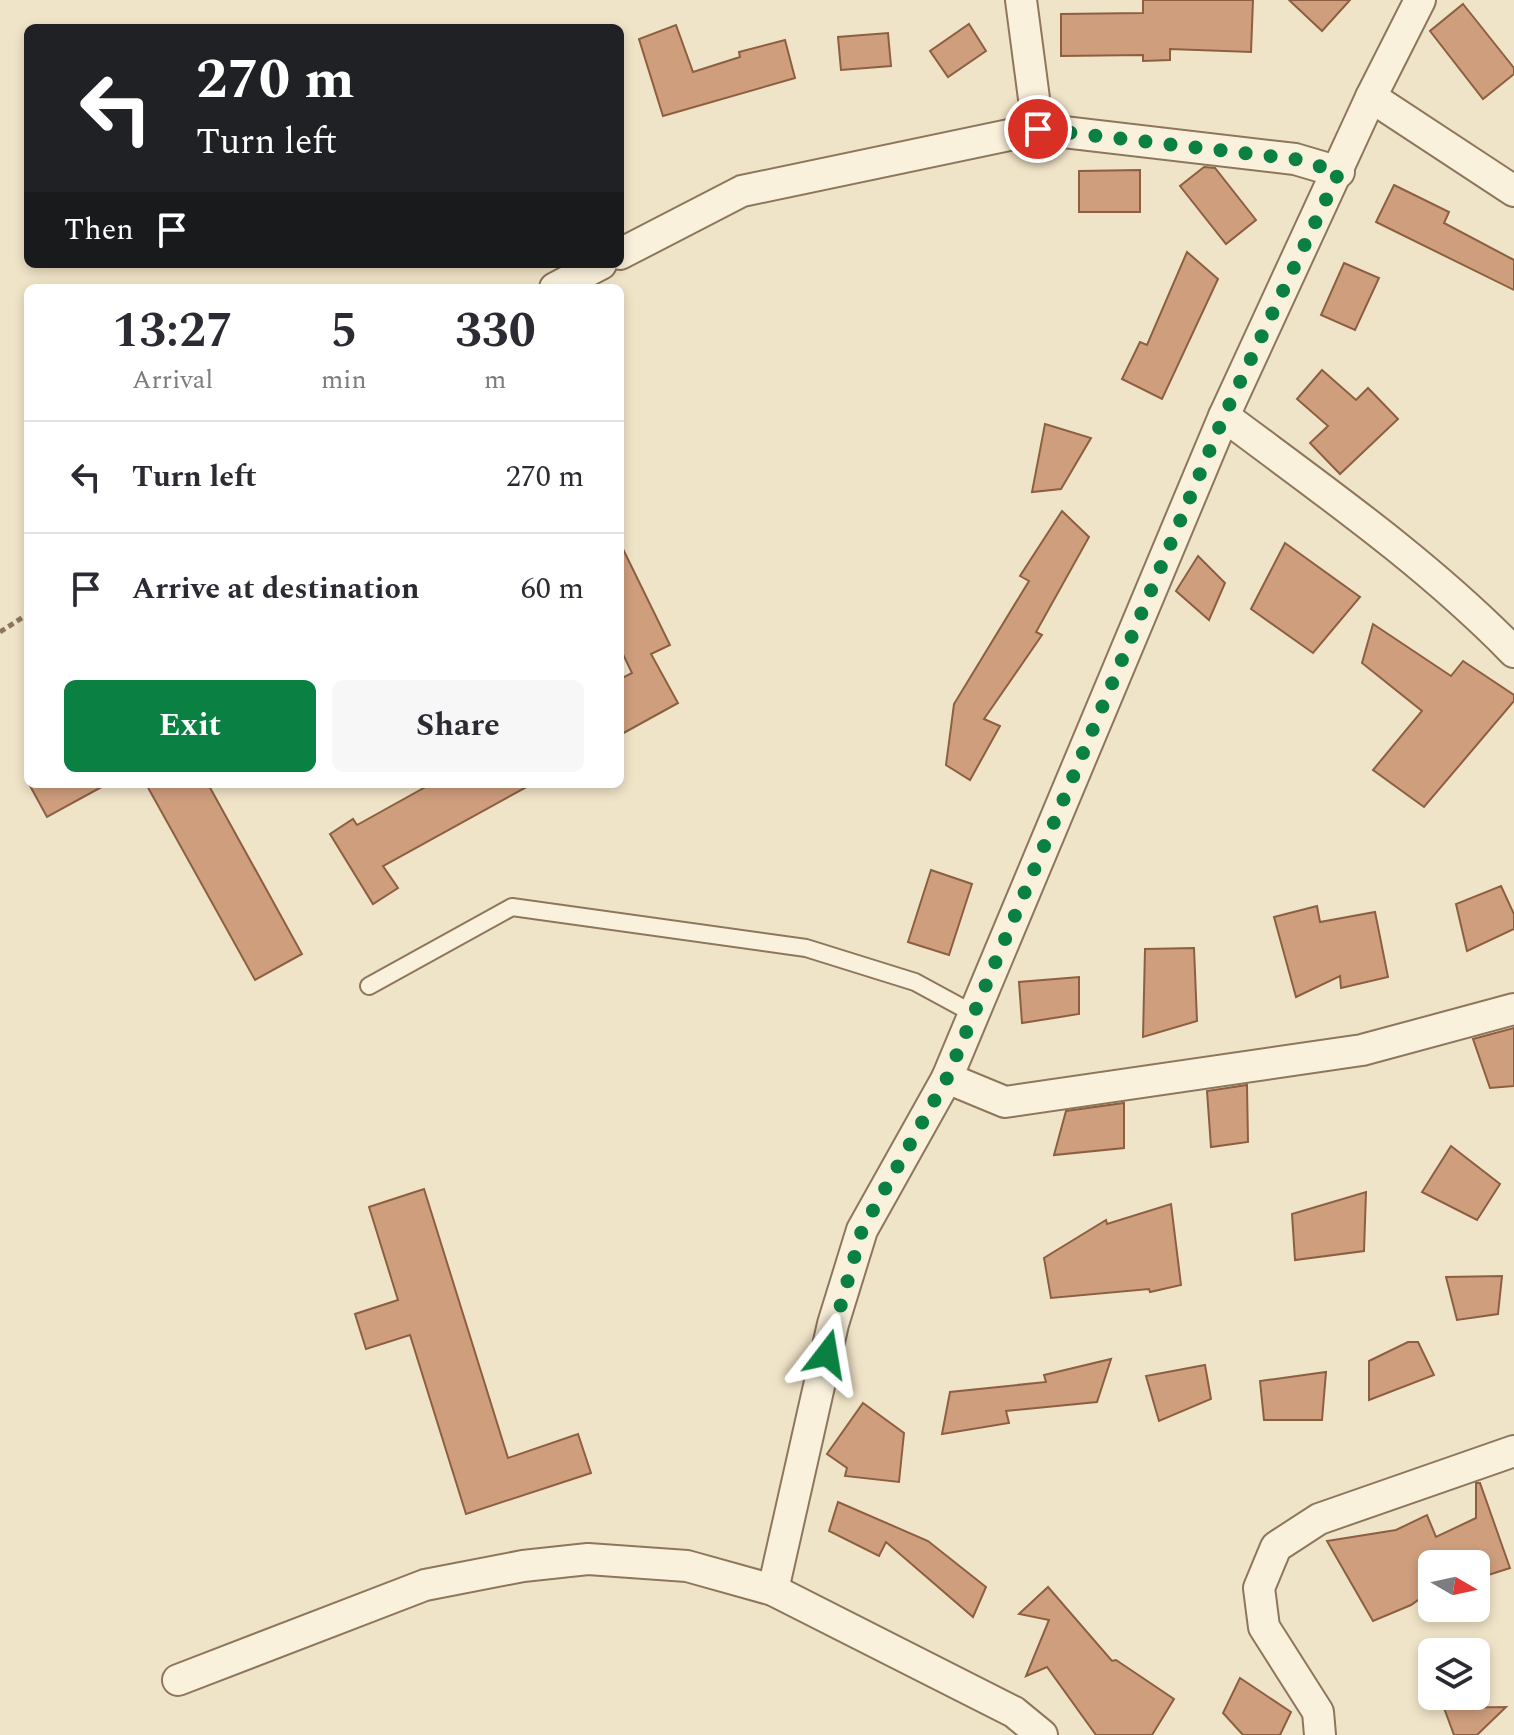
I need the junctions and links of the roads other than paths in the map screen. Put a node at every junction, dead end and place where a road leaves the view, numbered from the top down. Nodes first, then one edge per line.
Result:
1 (1021, 0) edge
2 (1420, 0) edge
3 (1371, 97) junction
4 (1038, 129) junction
5 (1339, 172) junction
6 (1514, 191) edge
7 (624, 252) edge
8 (593, 268) edge
9 (563, 284) edge
10 (1224, 416) junction
11 (1514, 652) edge
12 (369, 986) dead end
13 (1514, 1009) edge
14 (974, 1014) junction
15 (947, 1078) junction
16 (1514, 1451) edge
17 (773, 1590) junction
18 (178, 1680) dead end
19 (1042, 1735) edge
20 (1320, 1735) edge

1 - 4 street
2 - 3 street
3 - 5 street
3 - 6 street
4 - 5 street
4 - 7 street
5 - 10 street
8 - 9 street
10 - 11 street
10 - 14 street
12 - 14 lane
13 - 15 street
14 - 15 street
15 - 17 street
16 - 20 street
17 - 18 street
17 - 19 street

